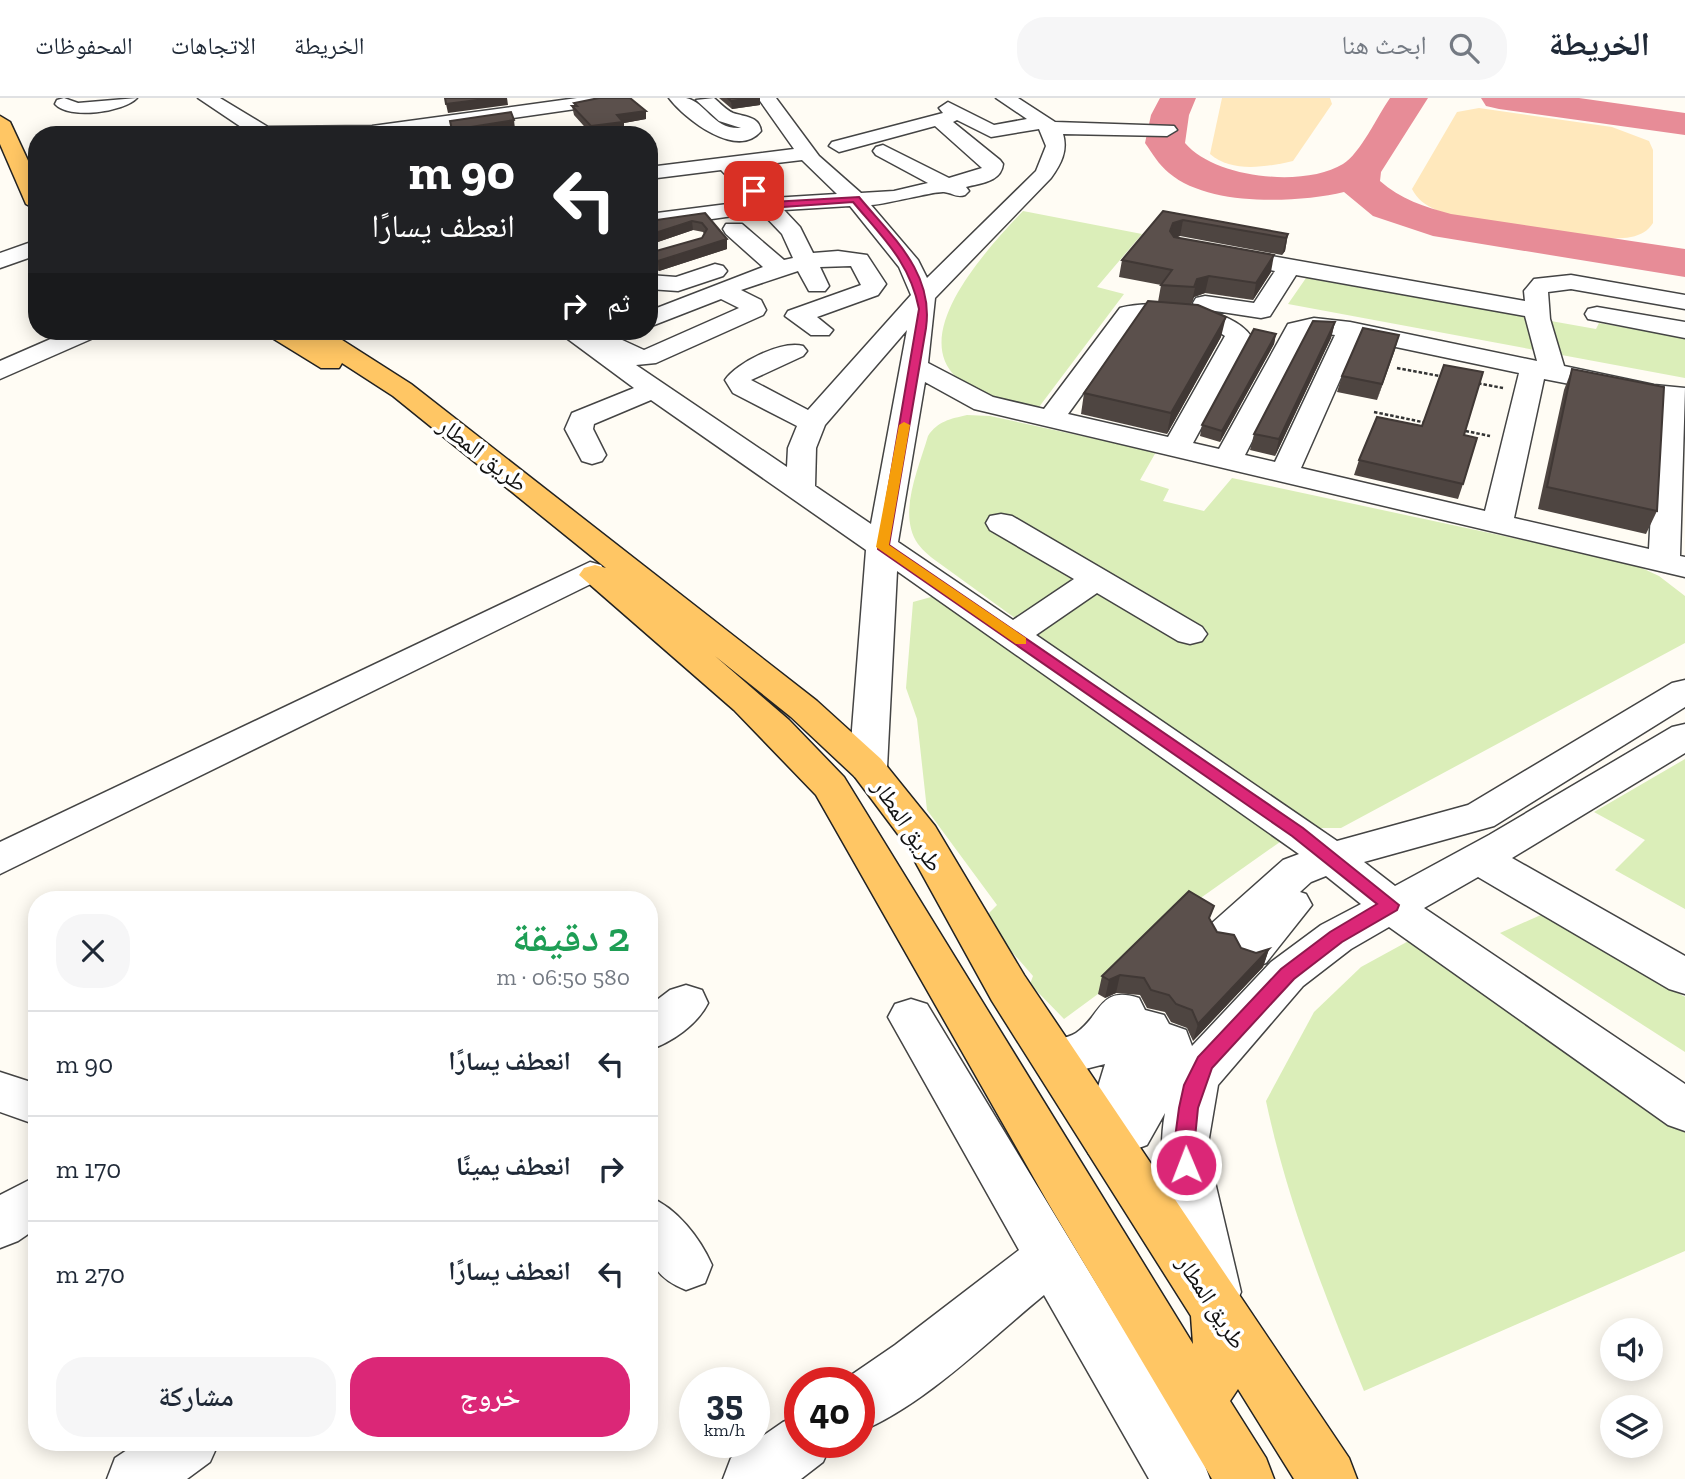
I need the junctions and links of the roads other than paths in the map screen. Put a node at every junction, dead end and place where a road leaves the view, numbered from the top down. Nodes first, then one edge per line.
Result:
1 (128, 98) edge
2 (207, 98) edge
3 (617, 98) edge
4 (61, 99) edge
5 (710, 99) edge
6 (1009, 100) edge
7 (681, 101) edge
8 (771, 103) edge
9 (572, 107) junction
10 (943, 109) edge
11 (888, 113) dead end
12 (7, 116) edge
13 (1055, 118) junction
14 (740, 119) junction
15 (856, 121) dead end
16 (596, 125) edge
17 (252, 126) edge
18 (449, 126) edge
19 (1167, 130) dead end
20 (879, 144) junction
21 (839, 146) dead end
22 (28, 147) edge
23 (808, 153) junction
24 (726, 163) junction
25 (658, 172) edge
26 (28, 178) edge
27 (680, 185) dead end
28 (947, 185) junction
29 (971, 197) dead end
30 (855, 199) junction
31 (769, 205) junction
32 (702, 214) junction
33 (658, 221) edge
34 (734, 229) dead end
35 (1193, 249) edge
36 (28, 250) edge
37 (0, 261) edge
38 (807, 263) junction
39 (734, 264) dead end
40 (1289, 267) junction
41 (779, 268) junction
42 (658, 283) edge
43 (1128, 288) dead end
44 (722, 290) junction
45 (923, 296) junction
46 (1685, 302) edge
47 (826, 305) junction
48 (1537, 307) junction
49 (658, 316) edge
50 (820, 330) dead end
51 (1350, 330) junction
52 (1685, 330) edge
53 (69, 340) edge
54 (294, 340) edge
55 (326, 340) edge
56 (598, 340) edge
57 (602, 340) edge
58 (812, 359) junction
59 (915, 366) junction
60 (0, 371) edge
61 (1536, 378) junction
62 (655, 389) junction
63 (1676, 399) edge
64 (984, 404) junction
65 (690, 412) junction
66 (928, 412) junction
67 (612, 413) junction
68 (1051, 419) junction
69 (809, 429) junction
70 (587, 444) dead end
71 (742, 447) junction
72 (1176, 448) junction
73 (1228, 460) junction
74 (1284, 473) junction
75 (800, 489) junction
76 (1497, 522) junction
77 (1001, 523) dead end
78 (882, 547) junction
79 (1674, 564) edge
80 (590, 572) junction
81 (1096, 579) junction
82 (1191, 634) dead end
83 (1013, 635) junction
84 (1685, 691) edge
85 (1685, 736) edge
86 (868, 768) junction
87 (830, 786) junction
88 (1491, 851) junction
89 (0, 859) edge
90 (1331, 859) junction
91 (1390, 905) junction
92 (1228, 936) edge
93 (1685, 949) edge
94 (1685, 977) edge
95 (686, 1003) dead end
96 (911, 1017) dead end
97 (658, 1024) edge
98 (1054, 1058) junction
99 (0, 1092) edge
100 (28, 1102) edge
101 (1685, 1111) edge
102 (1106, 1139) junction
103 (1065, 1185) junction
104 (28, 1205) edge
105 (0, 1224) edge
106 (658, 1232) edge
107 (1052, 1256) junction
108 (686, 1265) dead end
109 (1218, 1311) junction
110 (1191, 1392) junction
111 (875, 1393) edge
112 (177, 1451) edge
113 (784, 1456) edge
114 (136, 1479) edge
115 (752, 1479) edge
116 (1181, 1479) edge
117 (1245, 1479) edge
118 (1328, 1479) edge

1 - 4 street
2 - 17 street
3 - 9 street
5 - 7 street
5 - 14 street
6 - 13 street
7 - 14 street
8 - 14 street
8 - 23 street
9 - 16 street
9 - 18 street
10 - 11 street
10 - 13 street
10 - 20 street
10 - 28 street
12 - 22 main road
12 - 26 main road
13 - 19 street
13 - 45 street
15 - 20 street
20 - 21 street
20 - 28 street
23 - 24 street
23 - 30 street
24 - 25 street
24 - 31 street
27 - 32 street
28 - 29 street
28 - 30 street
30 - 31 street
30 - 45 street
31 - 32 street
31 - 38 street
32 - 33 street
34 - 41 street
35 - 40 street
36 - 37 street
38 - 41 street
38 - 47 street
38 - 47 street
39 - 42 street
40 - 43 street
40 - 48 street
41 - 44 street
44 - 49 street
44 - 57 street
45 - 58 street
45 - 59 street
46 - 48 street
47 - 50 street
48 - 52 street
48 - 61 street
51 - 61 street
51 - 73 street
51 - 74 street
53 - 60 street
54 - 80 main road, طريق المطار
55 - 86 main road, طريق المطار
56 - 62 street
58 - 69 street
58 - 69 street
59 - 64 street
59 - 66 street
61 - 63 street
61 - 76 street
62 - 65 street
62 - 67 street
63 - 79 street
64 - 66 street
64 - 68 street
65 - 67 street
65 - 71 street
66 - 78 street
67 - 70 street
68 - 72 street
68 - 72 street
69 - 71 street
69 - 75 street
71 - 75 street
72 - 73 street
73 - 74 street
74 - 76 street
75 - 78 street
76 - 79 street
77 - 81 street
78 - 83 street
78 - 86 street
80 - 87 main road, طريق المطار
80 - 89 street
81 - 82 street
81 - 83 street
83 - 90 street
84 - 90 street
85 - 88 street
86 - 87 main road
86 - 98 main road, طريق المطار
87 - 103 main road, طريق المطار
88 - 91 street
88 - 93 street
88 - 94 street
90 - 91 street
90 - 92 street
91 - 101 street
91 - 109 street
95 - 97 street
96 - 107 street
98 - 102 main road, طريق المطار
98 - 102 street
99 - 100 street
102 - 103 main road
102 - 109 main road, طريق المطار
103 - 110 main road, طريق المطار
104 - 105 street
106 - 108 street
107 - 111 street
107 - 116 street
109 - 110 main road
109 - 118 main road, طريق المطار
110 - 117 main road, طريق المطار
112 - 114 street
113 - 115 street

